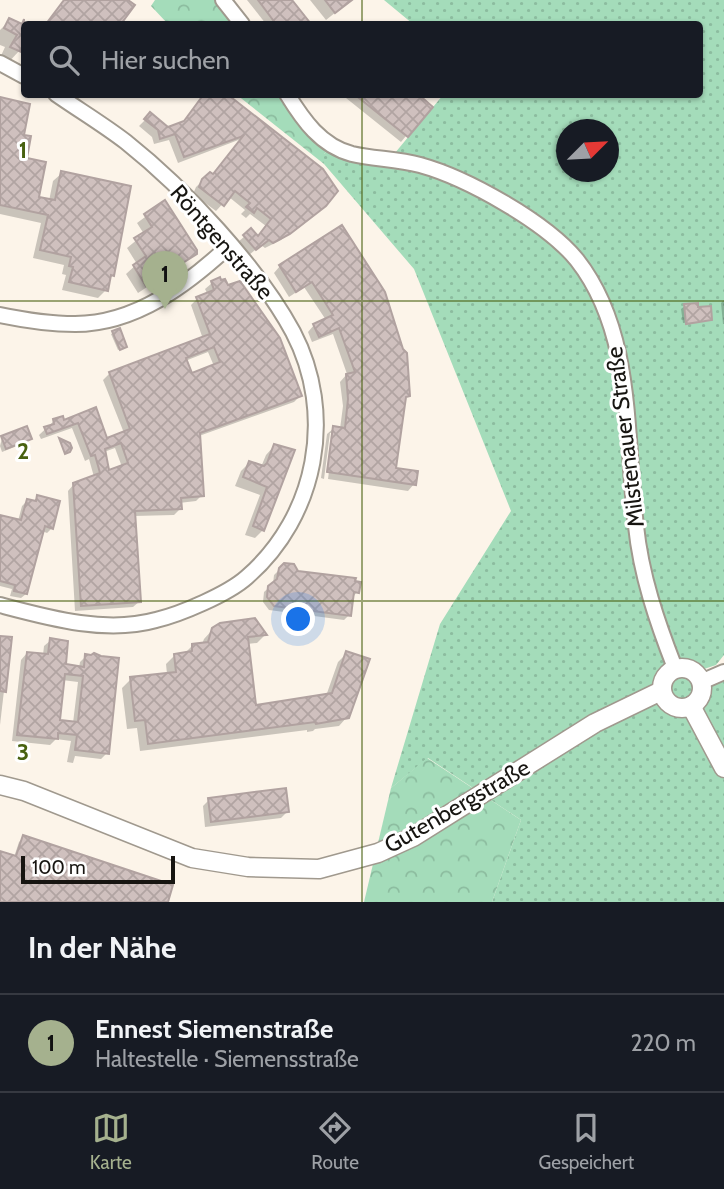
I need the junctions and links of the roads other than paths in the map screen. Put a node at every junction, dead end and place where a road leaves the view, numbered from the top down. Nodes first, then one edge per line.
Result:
1 (223, 0) edge
2 (240, 21) edge
3 (0, 63) edge
4 (21, 74) edge
5 (62, 98) edge
6 (290, 98) edge
7 (230, 245) junction
8 (0, 315) edge
9 (0, 606) edge
10 (675, 668) junction
11 (724, 672) edge
12 (701, 682) junction
13 (661, 691) junction
14 (691, 706) junction
15 (724, 768) edge
16 (0, 785) edge

1 - 2 street
3 - 4 street
5 - 7 street, Röntgenstraße
6 - 10 street, Milstenauer Straße
7 - 8 street
7 - 9 street, Röntgenstraße
10 - 12 main road
10 - 13 main road
11 - 12 street
12 - 14 main road
13 - 14 main road
13 - 16 main road, Gutenbergstraße
14 - 15 main road

